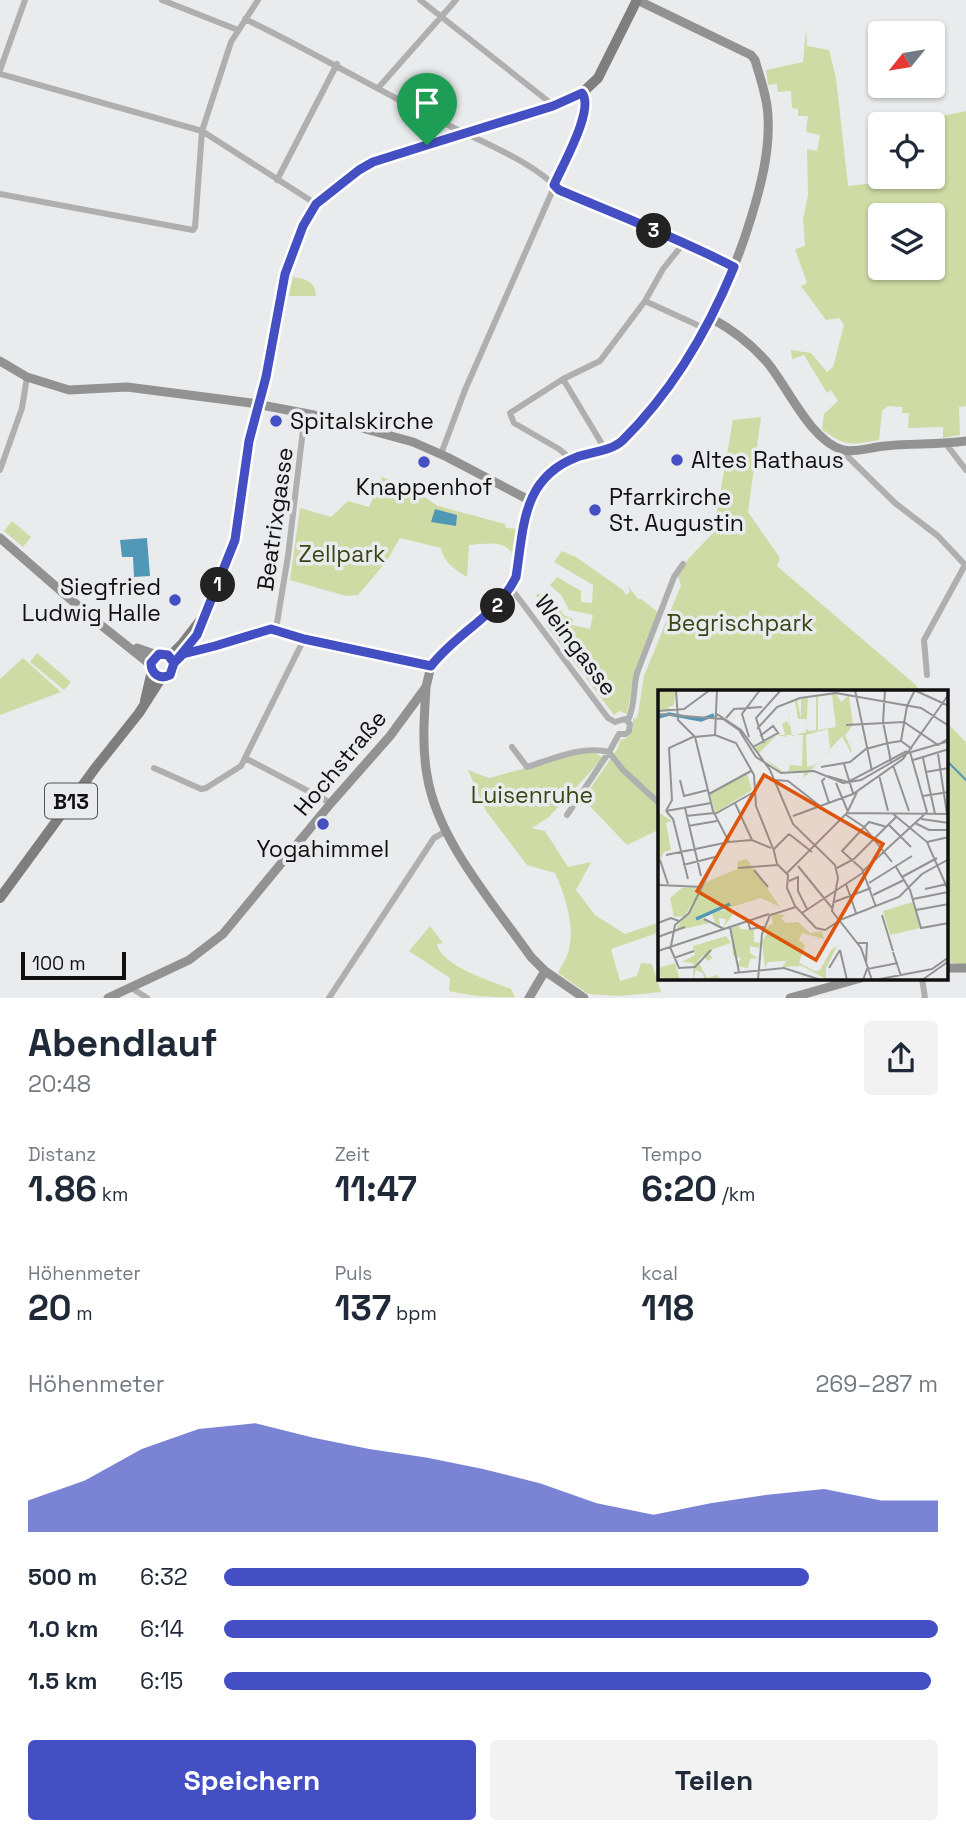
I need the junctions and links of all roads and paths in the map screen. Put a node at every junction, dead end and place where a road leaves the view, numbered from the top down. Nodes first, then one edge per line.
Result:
1 (25, 0) edge
2 (162, 0) edge
3 (258, 0) edge
4 (420, 0) edge
5 (456, 0) edge
6 (636, 0) edge
7 (652, 0) edge
8 (659, 11) junction
9 (442, 17) junction
10 (245, 19) junction
11 (238, 30) junction
12 (337, 64) junction
13 (0, 72) edge
14 (379, 87) junction
15 (582, 93) junction
16 (553, 106) junction
17 (445, 124) junction
18 (202, 131) junction
19 (466, 134) junction
20 (446, 140) junction
21 (277, 180) junction
22 (554, 185) junction
23 (0, 194) edge
24 (316, 204) junction
25 (683, 244) junction
26 (734, 267) junction
27 (645, 301) junction
28 (711, 318) junction
29 (706, 329) junction
30 (0, 361) edge
31 (27, 377) junction
32 (563, 379) junction
33 (258, 404) junction
34 (305, 413) junction
35 (966, 441) edge
36 (946, 444) junction
37 (605, 449) junction
38 (841, 449) junction
39 (441, 454) junction
40 (570, 460) junction
41 (0, 470) edge
42 (966, 470) edge
43 (529, 500) junction
44 (0, 538) edge
45 (683, 564) dead end
46 (965, 566) edge
47 (510, 588) junction
48 (206, 613) junction
49 (276, 629) junction
50 (304, 639) junction
51 (132, 648) junction
52 (183, 654) junction
53 (157, 655) junction
54 (172, 659) junction
55 (431, 666) junction
56 (155, 671) junction
57 (927, 675) dead end
58 (426, 687) junction
59 (628, 720) junction
60 (615, 722) junction
61 (619, 734) junction
62 (512, 747) dead end
63 (609, 752) junction
64 (245, 758) junction
65 (154, 768) dead end
66 (658, 802) edge
67 (331, 803) junction
68 (567, 815) dead end
69 (445, 832) junction
70 (0, 898) edge
71 (948, 968) edge
72 (966, 968) edge
73 (545, 971) junction
74 (854, 980) edge
75 (922, 980) edge
76 (130, 987) junction
77 (818, 990) junction
78 (108, 998) edge
79 (147, 998) edge
80 (329, 998) edge
81 (529, 998) edge
82 (584, 998) edge
83 (790, 998) edge
84 (825, 998) edge
85 (925, 998) edge

1 - 13 street
2 - 11 street
3 - 10 street
4 - 9 street
5 - 9 street
6 - 8 main road
6 - 15 main road, B13
7 - 8 main road
8 - 26 main road
9 - 14 street
9 - 16 street
10 - 11 street
10 - 12 street
11 - 18 street
12 - 14 street
12 - 21 street
13 - 18 street
14 - 17 street
15 - 16 main road, B13
15 - 22 street
16 - 19 main road, B13
17 - 19 street
17 - 20 street
18 - 21 street
18 - 23 street
19 - 20 main road, B13
19 - 22 street
20 - 24 main road, B13
21 - 24 street
22 - 25 street
22 - 39 street
24 - 33 main road, B13
25 - 26 street
25 - 27 street
26 - 28 main road
27 - 29 street
27 - 32 street
28 - 29 main road
28 - 38 main road
29 - 37 main road
30 - 31 main road
31 - 33 main road
31 - 41 street
32 - 37 street
32 - 40 street
33 - 34 main road
33 - 48 main road, B13
34 - 39 main road
34 - 49 street, Beatrixgasse
35 - 36 main road
36 - 38 main road
36 - 42 street
37 - 40 main road
38 - 46 street
39 - 43 main road
40 - 43 main road
43 - 47 main road
44 - 51 main road
45 - 59 street
46 - 57 street
47 - 55 main road
47 - 60 street, Weingasse
48 - 52 main road, B13
48 - 54 main road, B13
49 - 50 main road
49 - 52 main road
50 - 55 main road
50 - 64 street
51 - 53 main road
51 - 56 main road
52 - 54 main road, B13
53 - 54 main road
53 - 56 main road, B13
54 - 56 main road, B13
55 - 58 main road, Hochstraße
56 - 70 main road, B13
58 - 67 main road, Hochstraße
58 - 69 main road
59 - 60 street
59 - 61 street
60 - 61 street
61 - 63 street
62 - 63 street
63 - 66 street
63 - 68 street
64 - 65 street
64 - 67 street
67 - 76 main road, Hochstraße
69 - 73 main road
69 - 80 street
71 - 72 main road
73 - 81 main road
73 - 82 main road
74 - 77 main road
75 - 85 street
76 - 78 main road, Hochstraße
76 - 79 street
77 - 83 main road
77 - 84 street

